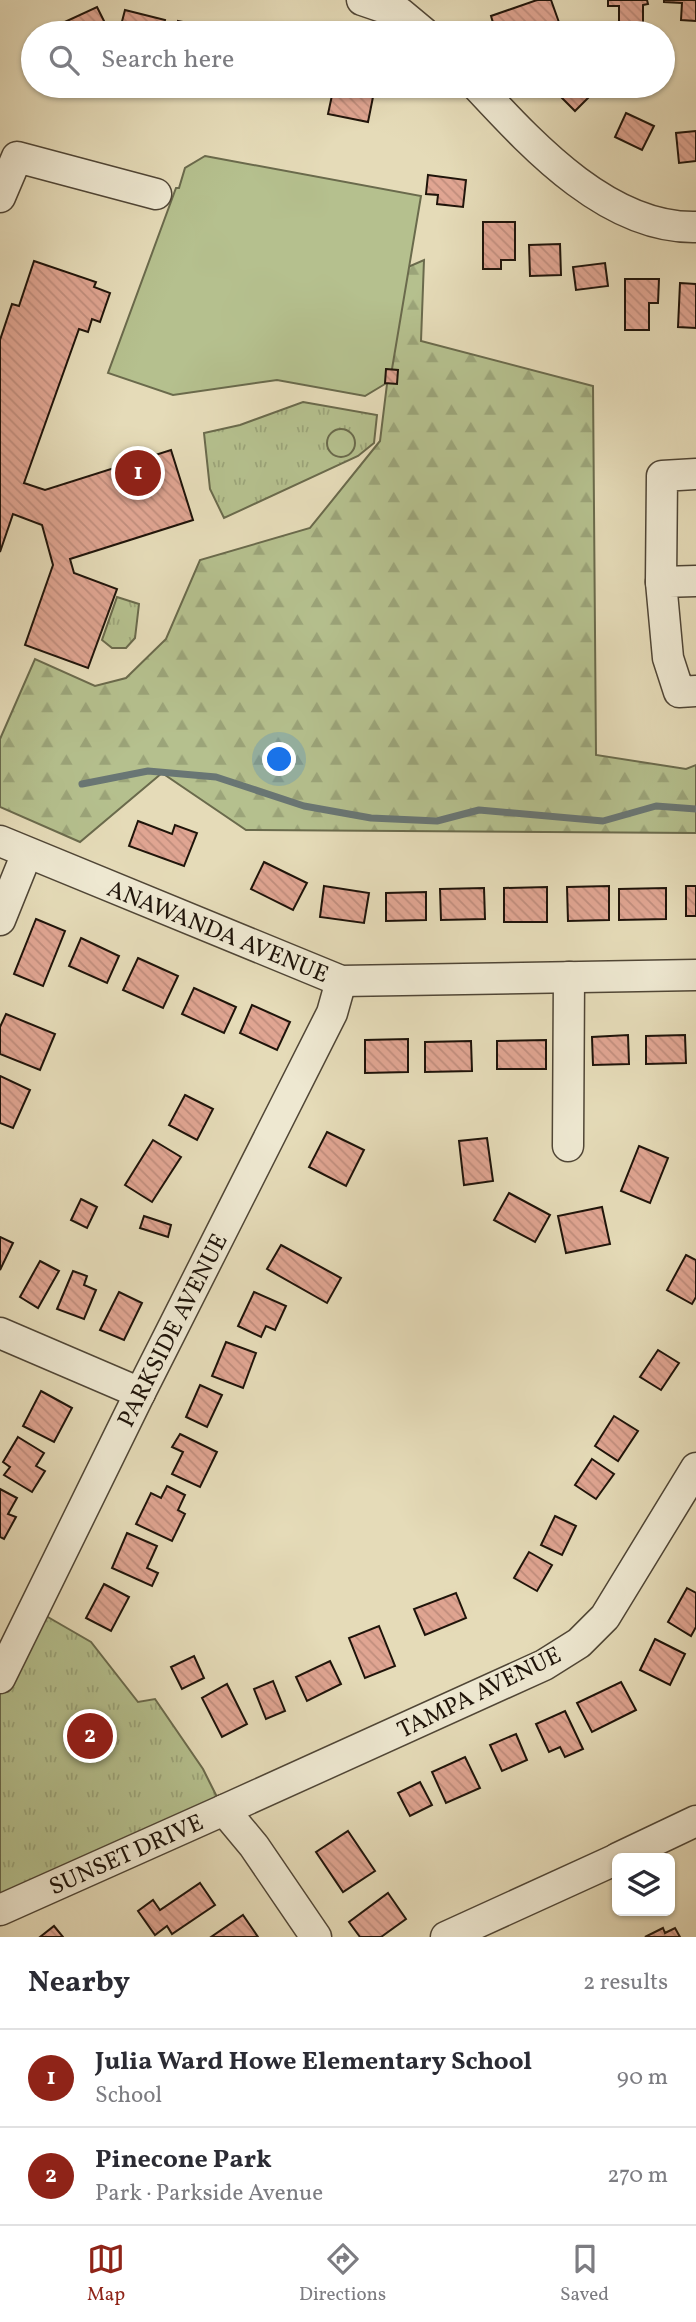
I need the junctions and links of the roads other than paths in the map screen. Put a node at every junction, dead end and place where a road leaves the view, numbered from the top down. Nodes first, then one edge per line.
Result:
1 (362, 0) edge
2 (411, 6) edge
3 (488, 98) edge
4 (156, 194) dead end
5 (0, 197) edge
6 (696, 227) edge
7 (696, 474) edge
8 (696, 581) edge
9 (661, 582) junction
10 (696, 691) edge
11 (0, 841) edge
12 (27, 853) junction
13 (0, 920) edge
14 (696, 975) edge
15 (569, 977) junction
16 (341, 981) junction
17 (568, 1146) dead end
18 (0, 1333) edge
19 (140, 1393) junction
20 (696, 1468) edge
21 (0, 1678) edge
22 (224, 1810) junction
23 (696, 1821) edge
24 (629, 1853) edge
25 (612, 1861) edge
26 (0, 1910) edge
27 (316, 1937) edge
28 (446, 1937) edge

1 - 2 street
3 - 6 street
4 - 5 street
7 - 9 street
8 - 9 street
9 - 10 street
11 - 12 street, ANAWANDA AVENUE
12 - 13 street
12 - 16 street, ANAWANDA AVENUE
14 - 15 street, ANAWANDA AVENUE
15 - 16 street, ANAWANDA AVENUE
15 - 17 street
16 - 19 street, PARKSIDE AVENUE
18 - 19 street
19 - 21 street, PARKSIDE AVENUE
20 - 22 street, TAMPA AVENUE
22 - 26 street, SUNSET DRIVE
22 - 27 street, SUNSET DRIVE
23 - 24 street
25 - 28 street

